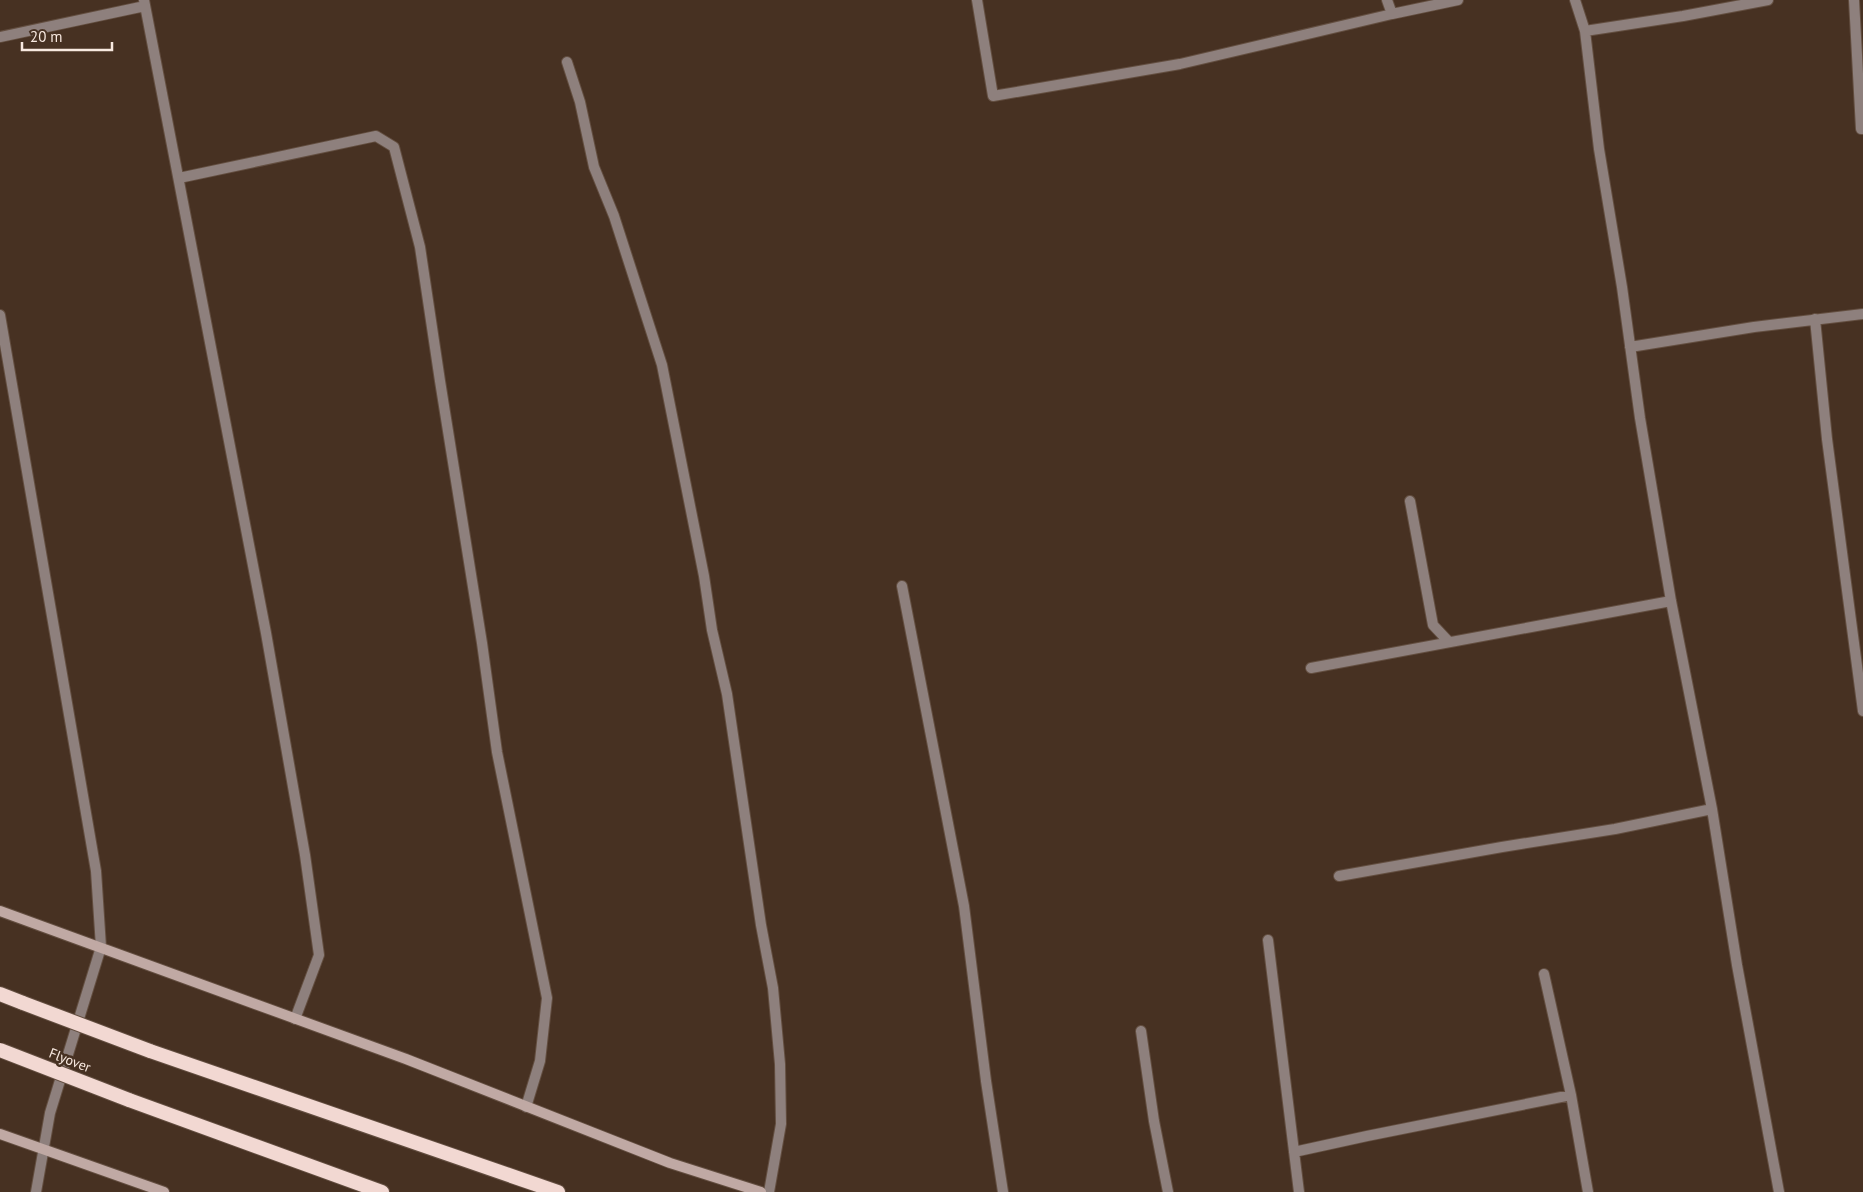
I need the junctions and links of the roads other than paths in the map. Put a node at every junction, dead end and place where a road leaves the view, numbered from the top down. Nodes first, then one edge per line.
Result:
1 (976, 0) edge
2 (1387, 0) edge
3 (1458, 0) edge
4 (1575, 0) edge
5 (1768, 0) edge
6 (1854, 0) edge
7 (144, 3) edge
8 (1392, 14) junction
9 (1585, 31) junction
10 (0, 37) edge
11 (567, 62) dead end
12 (1863, 129) edge
13 (179, 178) junction
14 (1863, 314) edge
15 (0, 315) edge
16 (1815, 319) junction
17 (1630, 347) junction
18 (1410, 501) dead end
19 (902, 586) dead end
20 (1671, 601) junction
21 (1449, 642) junction
22 (1311, 668) dead end
23 (1863, 711) edge
24 (1712, 809) junction
25 (1339, 876) dead end
26 (0, 911) edge
27 (1268, 940) dead end
28 (101, 948) junction
29 (1544, 974) dead end
30 (0, 994) edge
31 (295, 1019) junction
32 (1141, 1031) dead end
33 (0, 1050) edge
34 (1571, 1095) junction
35 (526, 1107) junction
36 (0, 1134) edge
37 (44, 1148) junction
38 (1294, 1152) junction
39 (36, 1192) edge
40 (164, 1192) edge
41 (382, 1192) edge
42 (558, 1192) edge
43 (761, 1192) edge
44 (769, 1192) edge
45 (1003, 1192) edge
46 (1168, 1192) edge
47 (1298, 1192) edge
48 (1588, 1192) edge
49 (1779, 1192) edge

1 - 8 street
2 - 8 street
3 - 8 street
4 - 9 street
5 - 9 street
6 - 12 street
7 - 10 street
7 - 13 street
9 - 17 street
11 - 44 street
13 - 31 street
13 - 35 street
14 - 16 street
15 - 28 street
16 - 17 street
16 - 23 street
17 - 20 street
18 - 21 street
19 - 45 street
20 - 21 street
20 - 24 street
21 - 22 street
24 - 25 street
24 - 49 street
26 - 28 main road
27 - 38 street
28 - 31 main road
28 - 37 street
29 - 34 street
30 - 42 highway, bridge
31 - 35 main road
32 - 46 street
33 - 41 highway, Flyover, bridge
34 - 38 street
34 - 48 street
35 - 43 main road
36 - 37 main road
37 - 39 street
37 - 40 main road
38 - 47 street

